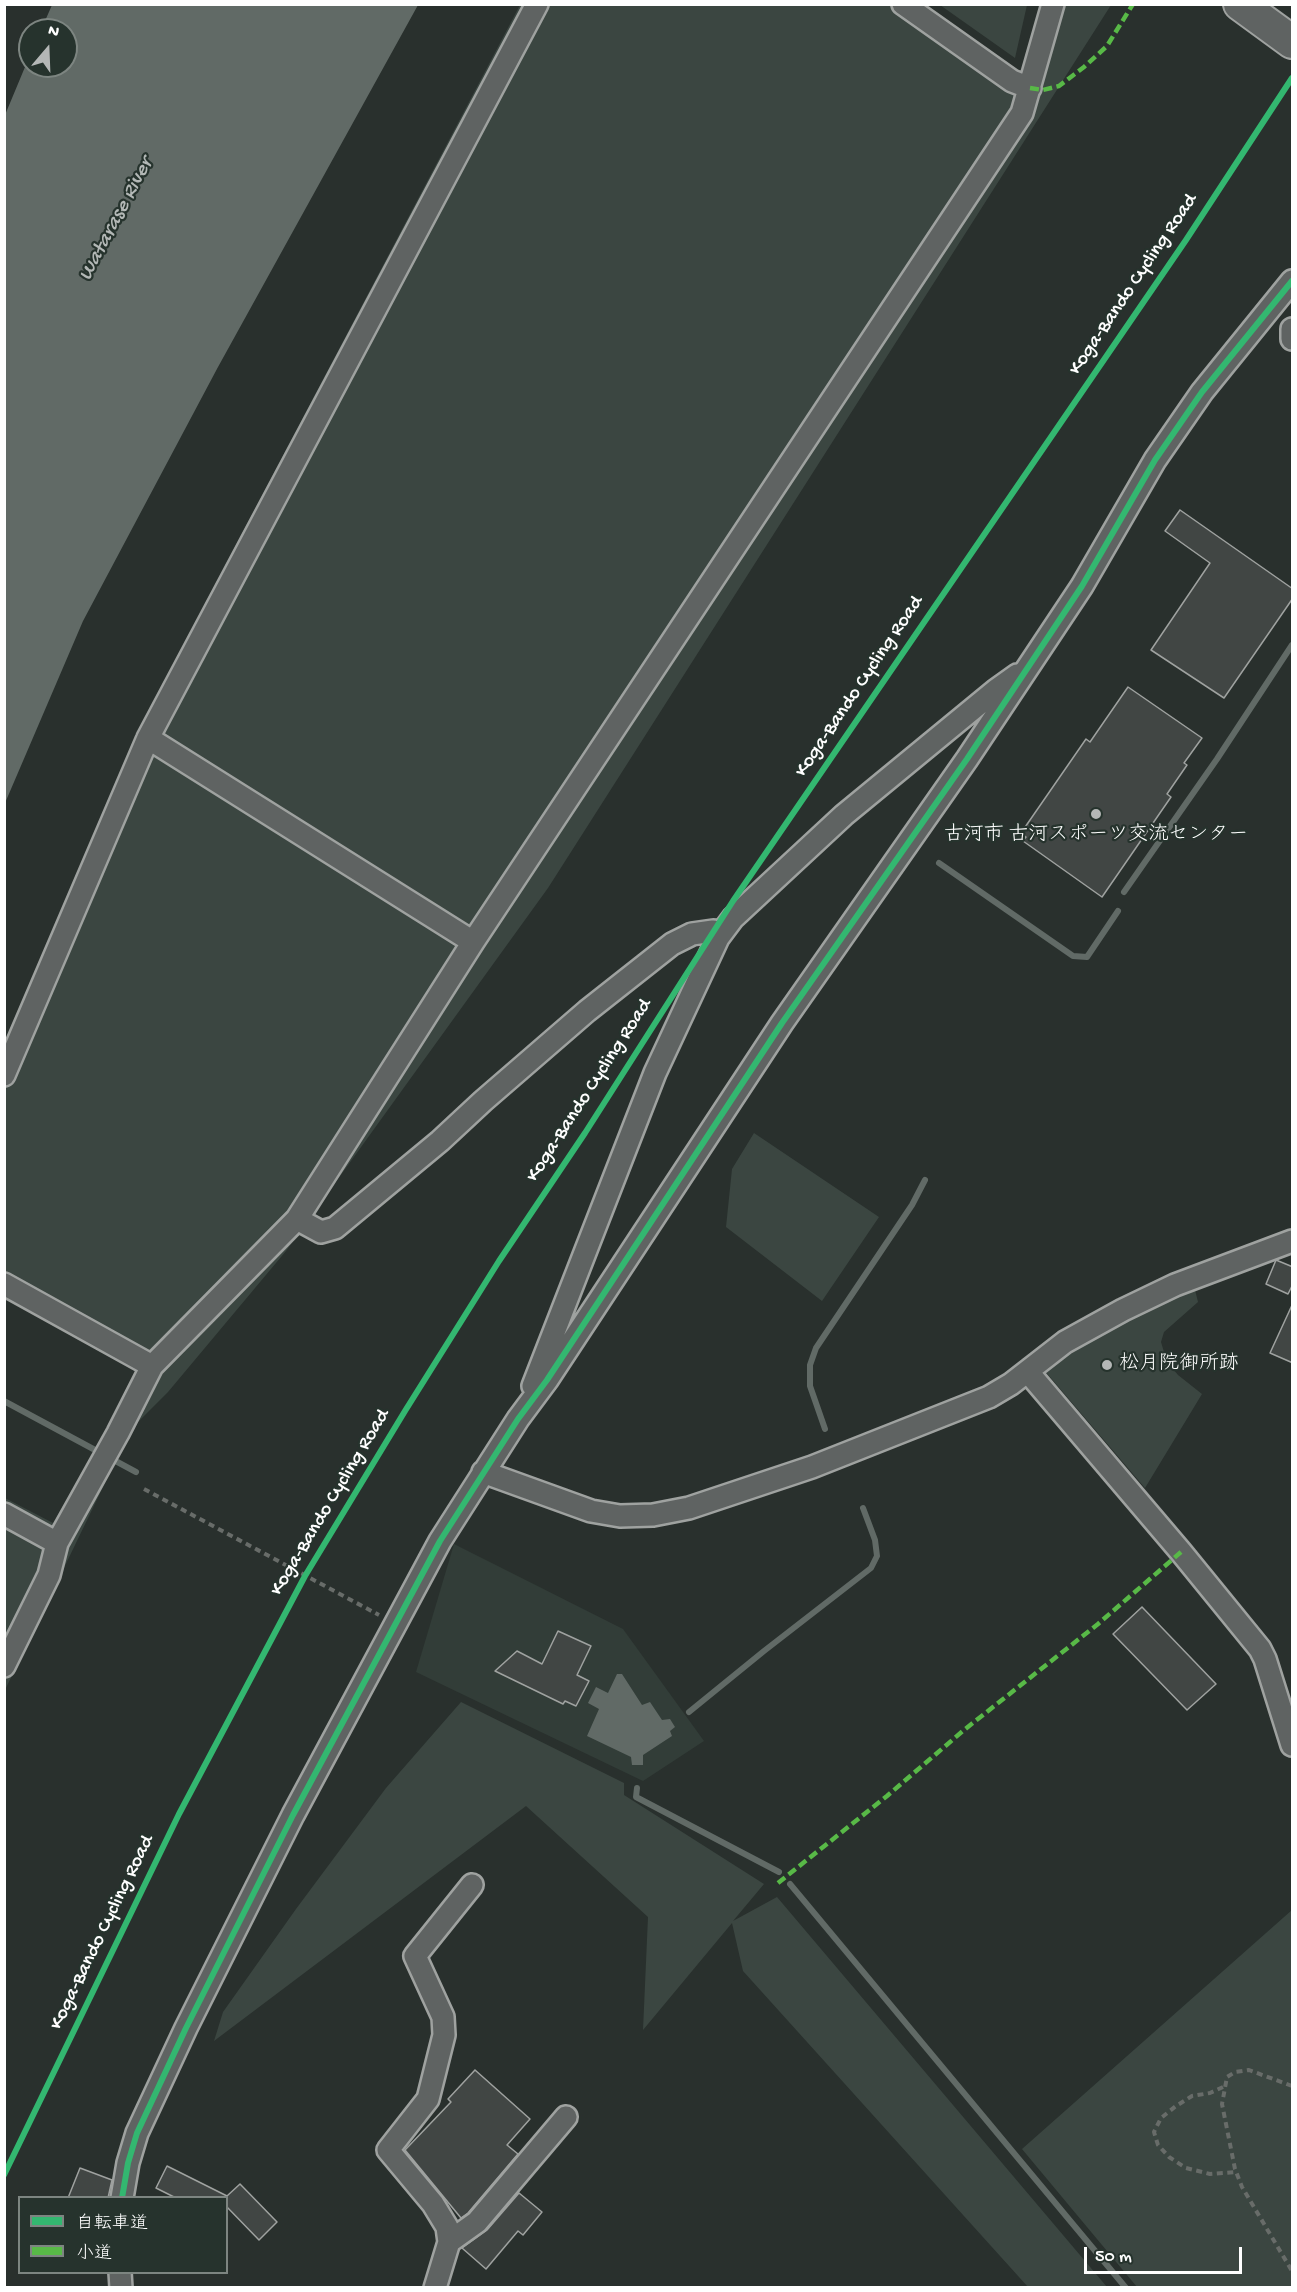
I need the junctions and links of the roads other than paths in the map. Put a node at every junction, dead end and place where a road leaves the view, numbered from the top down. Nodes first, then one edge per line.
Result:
1 (537, 4) edge
2 (903, 4) edge
3 (1053, 4) edge
4 (1240, 4) edge
5 (1293, 42) edge
6 (1030, 88) junction
7 (1293, 281) edge
8 (1293, 329) edge
9 (1293, 339) edge
10 (1028, 667) junction
11 (148, 738) junction
12 (718, 938) junction
13 (473, 942) junction
14 (4, 1075) edge
15 (297, 1219) junction
16 (1293, 1241) edge
17 (4, 1284) edge
18 (152, 1366) junction
19 (1028, 1372) junction
20 (518, 1419) junction
21 (483, 1472) junction
22 (4, 1514) edge
23 (57, 1544) junction
24 (4, 1666) edge
25 (1293, 1745) edge
26 (472, 1885) dead end
27 (566, 2117) dead end
28 (122, 2196) edge
29 (449, 2242) junction
30 (435, 2288) edge

1 - 11 street
2 - 6 street
3 - 6 street
4 - 5 highway
6 - 13 street
7 - 10 street
8 - 9 street
10 - 12 street
10 - 20 street
11 - 13 street
11 - 14 street
12 - 15 street
12 - 20 street
13 - 15 street
15 - 18 street
16 - 19 street
17 - 18 street
18 - 23 street
19 - 21 street
19 - 25 street
20 - 21 street
21 - 28 street
22 - 23 street
23 - 24 street
26 - 29 street
27 - 29 street
29 - 30 street

